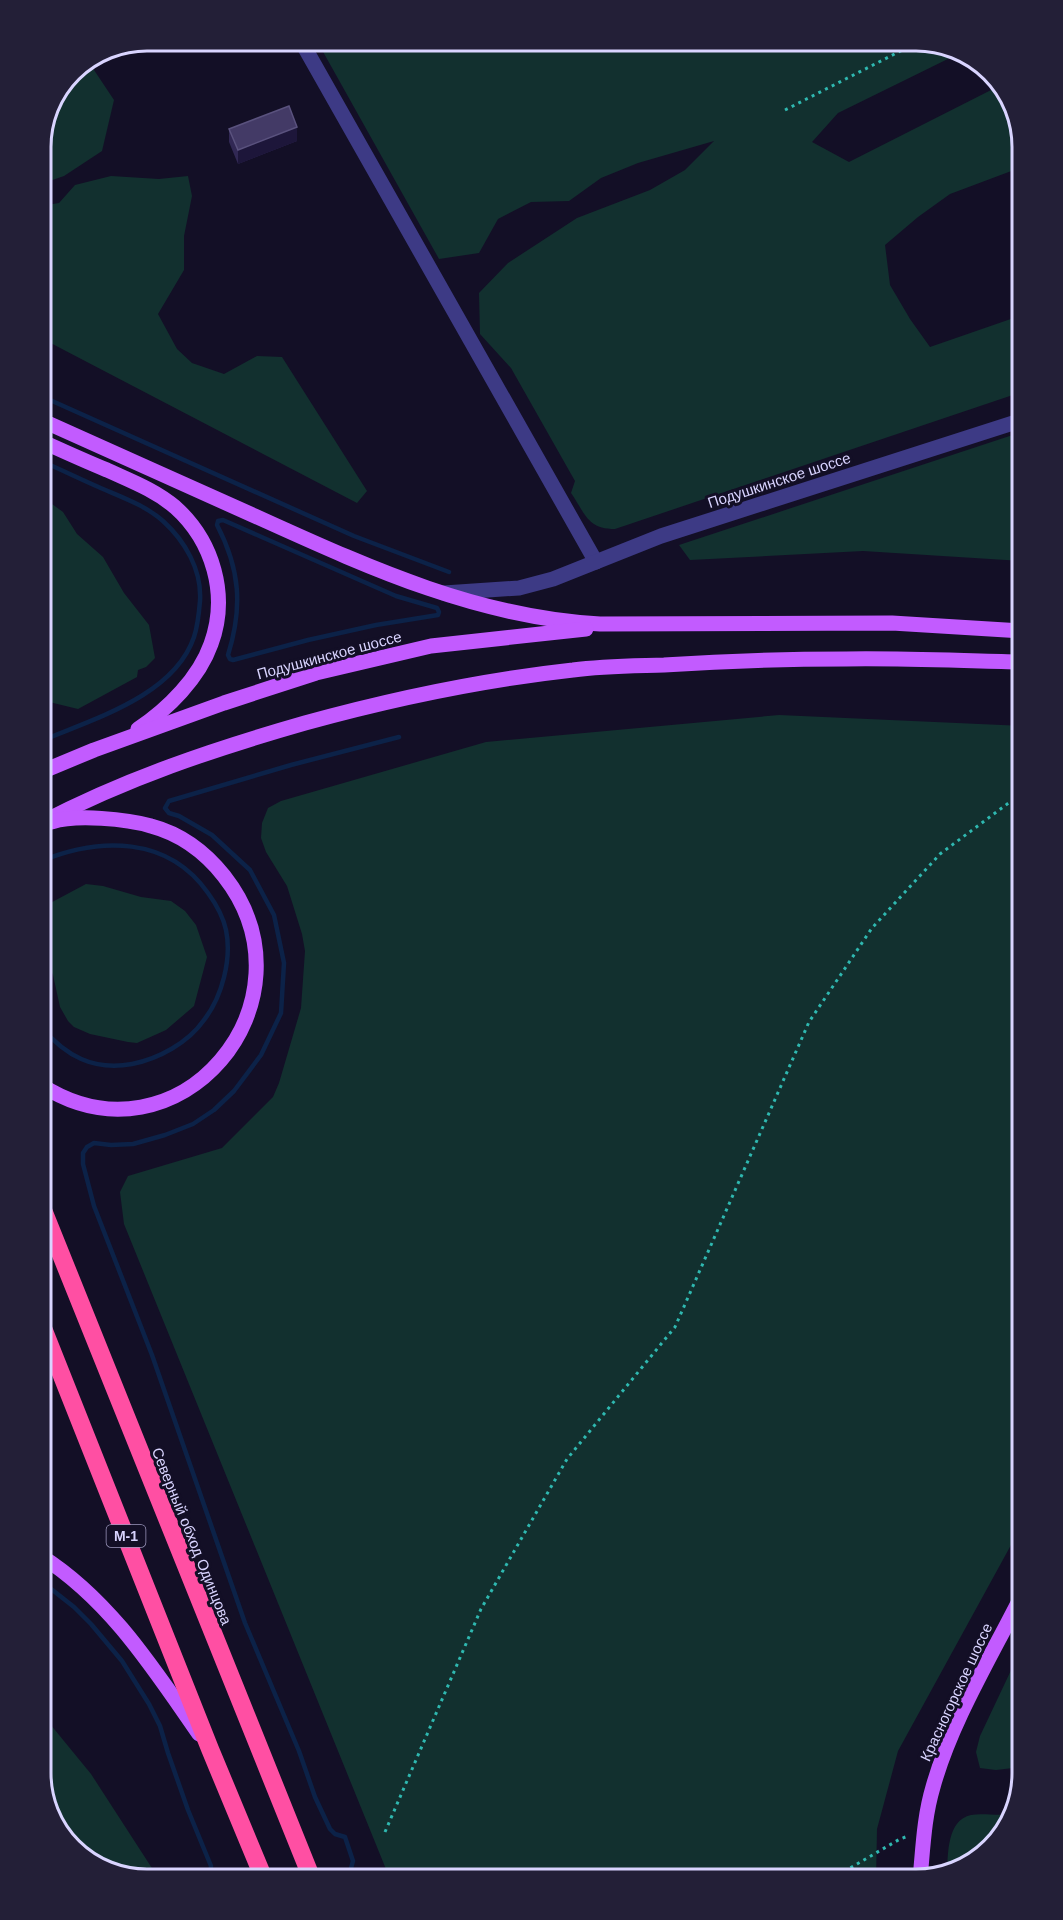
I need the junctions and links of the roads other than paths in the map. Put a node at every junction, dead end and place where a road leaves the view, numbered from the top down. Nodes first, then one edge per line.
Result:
1 (307, 51) edge
2 (1012, 424) edge
3 (51, 425) edge
4 (51, 445) edge
5 (596, 562) junction
6 (442, 594) junction
7 (640, 624) junction
8 (1012, 630) edge
9 (1012, 662) edge
10 (94, 750) junction
11 (51, 768) edge
12 (51, 819) edge
13 (51, 821) edge
14 (51, 1091) edge
15 (51, 1232) edge
16 (51, 1351) edge
17 (51, 1564) edge
18 (1012, 1617) edge
19 (210, 1749) junction
20 (921, 1868) edge
21 (260, 1869) edge
22 (308, 1869) edge

1 - 5 street
2 - 5 street, Подушкинское шоссе
3 - 6 main road
4 - 10 main road
5 - 6 street, Подушкинское шоссе
6 - 7 main road
7 - 8 main road
7 - 10 main road, Подушкинское шоссе
9 - 12 main road
10 - 11 main road, Подушкинское шоссе
13 - 14 main road
15 - 22 highway, Северный обход Одинцова / М-1
16 - 19 highway, М-1
17 - 19 main road
18 - 20 main road, Красногорское шоссе
19 - 21 highway, М-1

